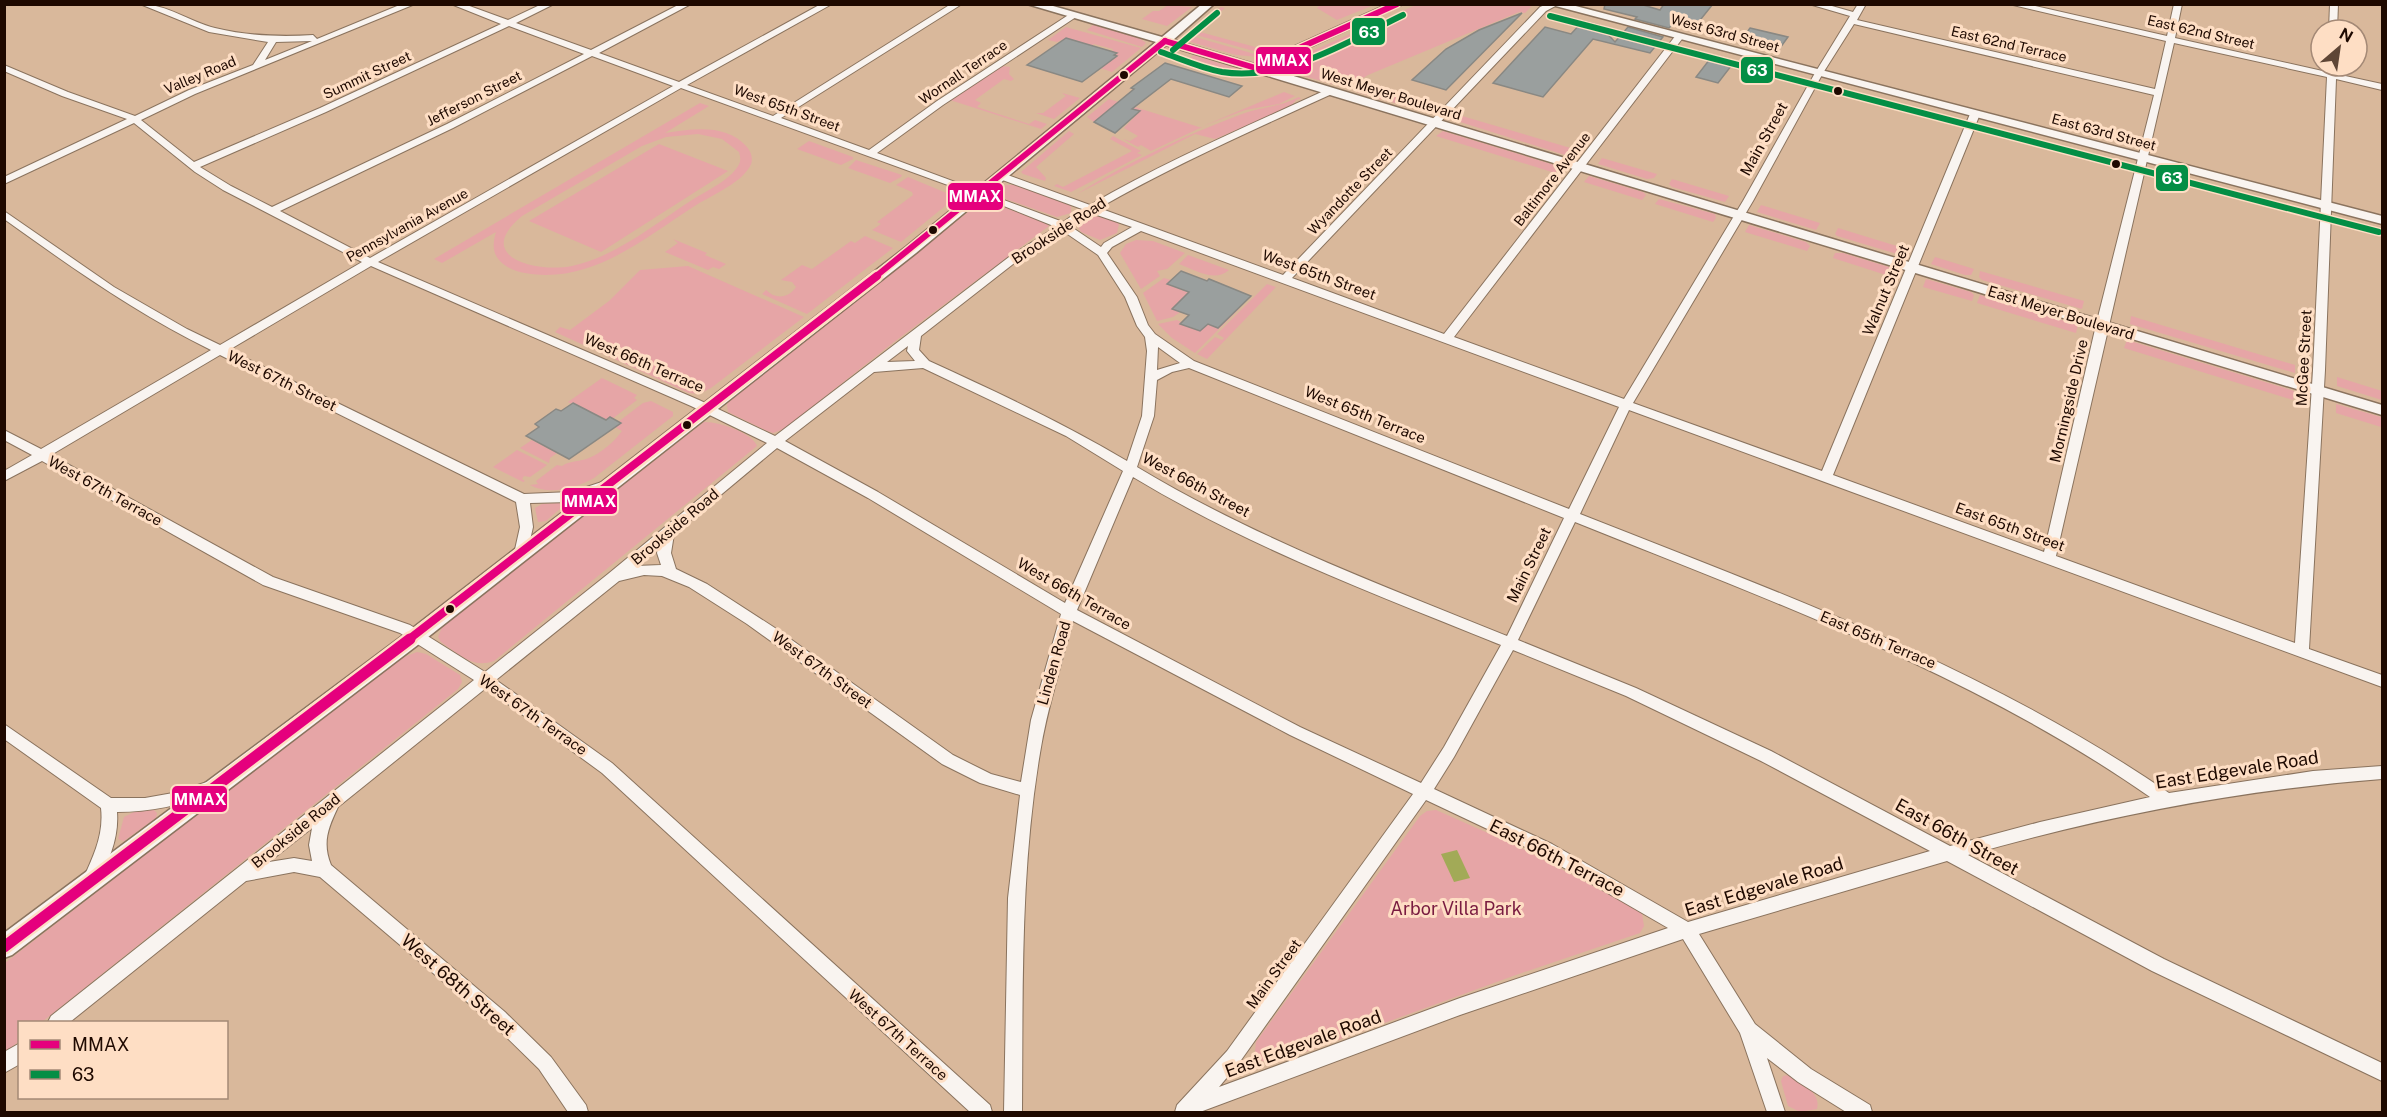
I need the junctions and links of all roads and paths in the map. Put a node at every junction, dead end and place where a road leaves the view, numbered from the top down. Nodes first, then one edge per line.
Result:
1 (144, 4) edge
2 (411, 4) edge
3 (455, 4) edge
4 (550, 4) edge
5 (687, 4) edge
6 (828, 4) edge
7 (958, 4) edge
8 (1032, 4) edge
9 (1209, 4) edge
10 (1398, 4) edge
11 (1814, 4) edge
12 (2178, 4) edge
13 (1554, 5) edge
14 (2017, 5) edge
15 (1857, 14) edge
16 (1073, 15) junction
17 (510, 23) junction
18 (1679, 37) junction
19 (327, 38) junction
20 (273, 40) junction
21 (2170, 40) junction
22 (1165, 41) junction
23 (1297, 49) junction
24 (593, 53) junction
25 (1227, 60) junction
26 (256, 66) junction
27 (2309, 67) edge
28 (4, 68) edge
29 (1269, 72) junction
30 (1819, 73) junction
31 (2331, 78) edge
32 (2353, 78) edge
33 (680, 85) junction
34 (2382, 87) edge
35 (1331, 91) junction
36 (2159, 93) junction
37 (1975, 114) junction
38 (133, 118) junction
39 (774, 119) junction
40 (1436, 123) junction
41 (869, 154) junction
42 (2144, 158) junction
43 (193, 166) junction
44 (1580, 166) junction
45 (1001, 176) junction
46 (4, 181) edge
47 (981, 194) junction
48 (2327, 205) junction
49 (1090, 209) junction
50 (270, 212) junction
51 (4, 214) edge
52 (1740, 215) junction
53 (2382, 219) edge
54 (1063, 226) junction
55 (1140, 227) junction
56 (1102, 253) junction
57 (370, 262) junction
58 (1911, 267) junction
59 (1285, 279) junction
60 (2102, 325) junction
61 (916, 332) junction
62 (1151, 337) junction
63 (1447, 338) junction
64 (219, 350) junction
65 (925, 364) junction
66 (1190, 364) junction
67 (870, 369) junction
68 (1152, 378) junction
69 (2318, 390) junction
70 (1626, 405) junction
71 (708, 409) junction
72 (2382, 410) edge
73 (4, 434) edge
74 (776, 442) junction
75 (41, 456) junction
76 (1130, 470) junction
77 (4, 477) edge
78 (1826, 478) junction
79 (610, 484) junction
80 (522, 498) junction
81 (1571, 515) junction
82 (668, 533) junction
83 (521, 554) junction
84 (2049, 559) junction
85 (670, 573) junction
86 (613, 578) junction
87 (1069, 611) junction
88 (416, 636) junction
89 (1510, 643) junction
90 (2302, 651) junction
91 (485, 680) junction
92 (2382, 681) edge
93 (4, 730) edge
94 (2382, 772) edge
95 (215, 786) junction
96 (1026, 790) junction
97 (1424, 792) junction
98 (334, 800) junction
99 (2167, 800) junction
100 (108, 805) junction
101 (1947, 853) junction
102 (324, 870) junction
103 (241, 875) junction
104 (90, 882) junction
105 (1688, 931) junction
106 (4, 947) edge
107 (59, 1021) edge
108 (1748, 1029) junction
109 (18, 1054) edge
110 (4, 1064) edge
111 (2382, 1072) edge
112 (1182, 1111) edge
113 (579, 1113) edge
114 (983, 1113) edge
115 (1013, 1113) edge
116 (1776, 1113) edge
117 (1863, 1113) edge

1 - 20 street
2 - 19 street, Valley Road
3 - 17 street, West 65th Street
4 - 17 street, Summit Street
5 - 24 street, Jefferson Street
6 - 33 street, Pennsylvania Avenue
7 - 39 street
8 - 16 main road, West Meyer Boulevard
9 - 22 main road
10 - 23 main road
11 - 15 street, East 62nd Terrace
12 - 21 street, Morningside Drive
13 - 18 main road, West 63rd Street
13 - 40 street, Wyandotte Street
14 - 21 street, East 62nd Street
15 - 30 street, Main Street
15 - 36 street, East 62nd Terrace
16 - 22 main road, West Meyer Boulevard
16 - 41 street, Wornall Terrace
17 - 24 street, West 65th Street
17 - 43 street, Summit Street
18 - 30 main road, West 63rd Street
18 - 44 street, Baltimore Avenue
19 - 20 street
19 - 26 street, Valley Road
20 - 26 street
21 - 27 street, East 62nd Street
21 - 36 street, Morningside Drive
22 - 25 main road, West Meyer Boulevard
22 - 45 main road
23 - 25 main road
23 - 29 main road
24 - 33 street, West 65th Street
24 - 50 street, Jefferson Street
25 - 29 main road, West Meyer Boulevard
26 - 38 street, Valley Road
28 - 38 street, West 66th Terrace
29 - 35 main road, West Meyer Boulevard
30 - 37 main road, East 63rd Street
30 - 52 street, Main Street
31 - 48 street, McGee Street
32 - 34 street, East 62nd Street
33 - 39 street, West 65th Street
33 - 57 street, Pennsylvania Avenue
35 - 40 main road, West Meyer Boulevard
35 - 49 street, Brookside Road
36 - 42 street, Morningside Drive
37 - 42 main road, East 63rd Street
37 - 58 street, Walnut Street
38 - 43 street, West 66th Terrace
38 - 46 street, Valley Road
39 - 41 street, West 65th Street
40 - 44 main road, West Meyer Boulevard
40 - 59 street, Wyandotte Street
41 - 47 street, West 65th Street
42 - 48 main road, East 63rd Street
42 - 60 street, Morningside Drive
43 - 50 street, West 66th Terrace
44 - 52 main road, West Meyer Boulevard
44 - 63 street, Baltimore Avenue
45 - 47 main road
45 - 49 street, West 65th Street
47 - 54 street, West 65th Street
47 - 71 main road
48 - 53 main road, East 63rd Street
48 - 69 street, McGee Street
49 - 54 street, Brookside Road
49 - 55 street, West 65th Street
50 - 57 street, West 66th Terrace
51 - 64 street, West 67th Street
52 - 58 main road, East Meyer Boulevard
52 - 70 street, Main Street
54 - 56 street, West 65th Street
54 - 61 street, Brookside Road
55 - 56 street
55 - 59 street, West 65th Street
56 - 62 street, Linden Road
57 - 64 street, Pennsylvania Avenue
57 - 71 street, West 66th Terrace
58 - 60 main road, East Meyer Boulevard
58 - 78 street, Walnut Street
59 - 63 street, West 65th Street
60 - 69 main road, East Meyer Boulevard
60 - 84 street, Morningside Drive
61 - 65 street
61 - 67 street, Brookside Road
62 - 66 street, West 65th Terrace
62 - 68 street, Linden Road
63 - 70 street, West 65th Street
64 - 75 street, Pennsylvania Avenue
64 - 80 street, West 67th Street
65 - 67 street, West 66th Street
65 - 76 street, West 66th Street
66 - 68 street
66 - 81 street, West 65th Terrace
67 - 74 street, Brookside Road
68 - 76 street, Linden Road
69 - 72 main road, East Meyer Boulevard
69 - 90 street, McGee Street
70 - 78 street, East 65th Street
70 - 81 street, Main Street
71 - 74 street, West 66th Terrace
71 - 79 main road
73 - 75 street, West 67th Terrace
74 - 82 street, Brookside Road
74 - 87 street, West 66th Terrace
75 - 77 street, Pennsylvania Avenue
75 - 88 street, West 67th Terrace
76 - 87 street, Linden Road
76 - 89 street, West 66th Street
78 - 84 street, East 65th Street
79 - 80 street
79 - 83 main road
80 - 83 street
81 - 89 street, Main Street
81 - 99 street, East 65th Terrace
82 - 85 street
82 - 86 street, Brookside Road
83 - 88 main road
84 - 90 street, East 65th Street
85 - 86 street, West 67th Street
85 - 96 street, West 67th Street
86 - 91 street, Brookside Road
87 - 96 street, Linden Road
87 - 97 street, West 66th Terrace
88 - 91 street, West 67th Terrace
88 - 95 main road
89 - 97 street, Main Street
89 - 101 street, East 66th Street
90 - 92 street, East 65th Street
91 - 98 street, Brookside Road
91 - 114 street, West 67th Terrace
93 - 100 street
94 - 99 street, East Edgevale Road
95 - 100 street
95 - 104 main road
96 - 115 street, Linden Road
97 - 105 street, East 66th Terrace
97 - 112 street, Main Street
98 - 102 street
98 - 103 street, Brookside Road
99 - 101 street, East Edgevale Road
100 - 104 street
101 - 105 street, East Edgevale Road
101 - 111 street, East 66th Street
102 - 103 street
102 - 113 street, West 68th Street
103 - 107 street, Brookside Road
104 - 106 main road
105 - 108 street
105 - 112 street, East Edgevale Road
108 - 116 street
108 - 117 street
109 - 110 street

